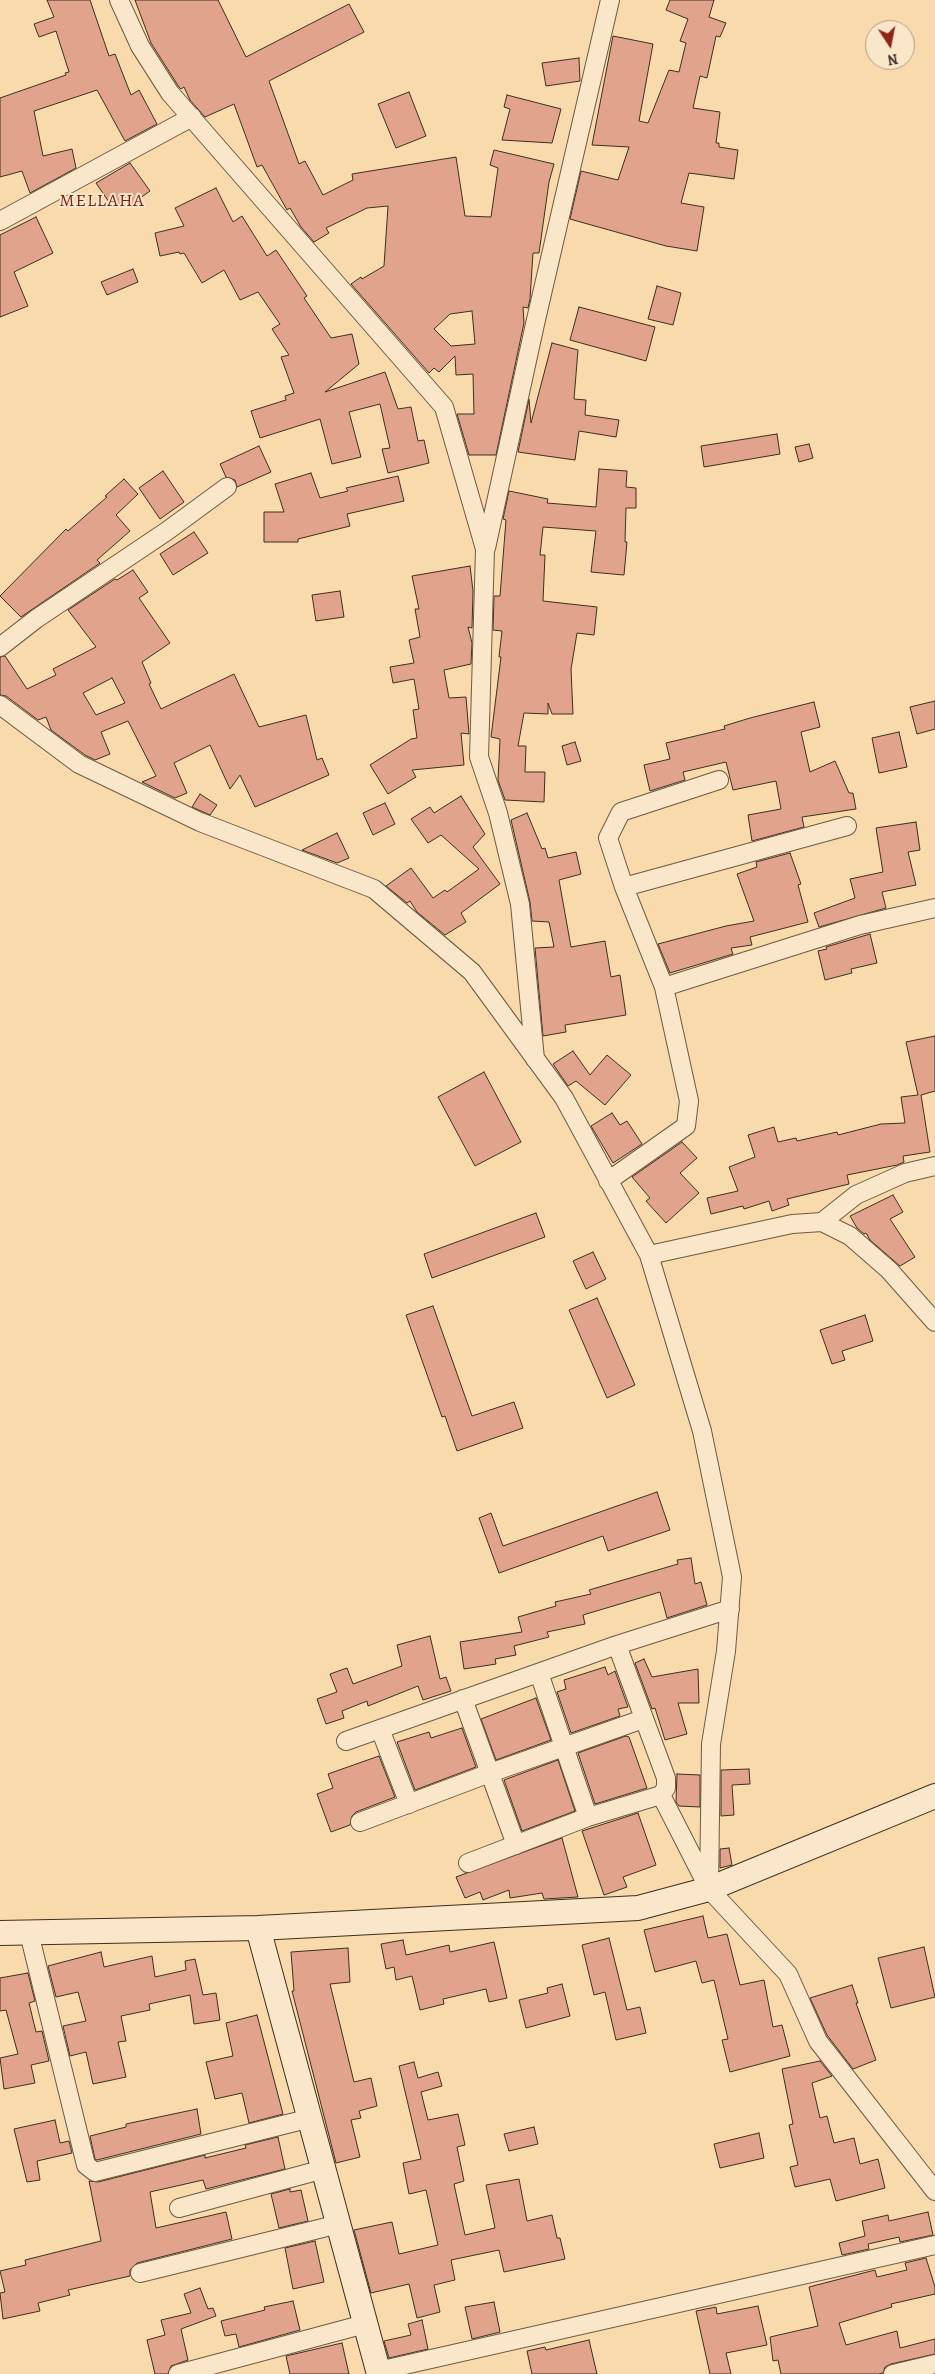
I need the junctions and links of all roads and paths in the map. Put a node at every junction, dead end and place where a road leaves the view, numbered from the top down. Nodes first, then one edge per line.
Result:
1 (119, 0) edge
2 (610, 0) edge
3 (192, 118) junction
4 (0, 220) edge
5 (227, 487) dead end
6 (486, 549) junction
7 (0, 646) edge
8 (0, 705) edge
9 (719, 780) dead end
10 (847, 826) dead end
11 (624, 887) junction
12 (935, 908) edge
13 (664, 987) junction
14 (535, 1059) junction
15 (935, 1166) edge
16 (608, 1181) junction
17 (822, 1222) junction
18 (649, 1255) junction
19 (935, 1322) edge
20 (730, 1609) junction
21 (617, 1645) junction
22 (540, 1672) junction
23 (464, 1699) junction
24 (643, 1719) junction
25 (380, 1729) junction
26 (346, 1741) dead end
27 (564, 1746) junction
28 (490, 1773) junction
29 (662, 1795) junction
30 (935, 1796) edge
31 (409, 1804) junction
32 (588, 1817) junction
33 (360, 1822) dead end
34 (516, 1845) junction
35 (468, 1863) dead end
36 (709, 1889) junction
37 (258, 1928) junction
38 (0, 1933) edge
39 (30, 1933) junction
40 (311, 2118) junction
41 (324, 2169) junction
42 (935, 2192) edge
43 (179, 2208) dead end
44 (339, 2224) junction
45 (935, 2245) edge
46 (140, 2273) dead end
47 (366, 2324) junction
48 (935, 2364) edge
49 (379, 2372) edge
50 (178, 2374) edge
51 (893, 2374) edge

1 - 3 street
2 - 6 street
3 - 4 street
3 - 6 street
5 - 7 street
6 - 14 street
8 - 14 street
9 - 11 street
10 - 11 street
11 - 13 street
12 - 13 street
13 - 16 street
14 - 16 street
15 - 17 street
16 - 18 street
17 - 18 street
17 - 19 street
18 - 20 street
20 - 21 street
20 - 36 street
21 - 22 street
21 - 24 street
22 - 23 street
22 - 27 street
23 - 25 street
23 - 28 street
24 - 27 street
24 - 29 street
25 - 26 street
25 - 31 street
27 - 28 street
27 - 32 street
28 - 31 street
28 - 34 street
29 - 32 street
29 - 36 street
30 - 36 street
31 - 33 street
32 - 34 street
34 - 35 street
36 - 37 street
36 - 42 street
37 - 39 street
37 - 40 street
38 - 39 street
39 - 40 street
40 - 41 street
41 - 43 street
41 - 44 street
44 - 46 street
44 - 47 street
45 - 49 street
47 - 49 street
47 - 50 street
48 - 51 street

